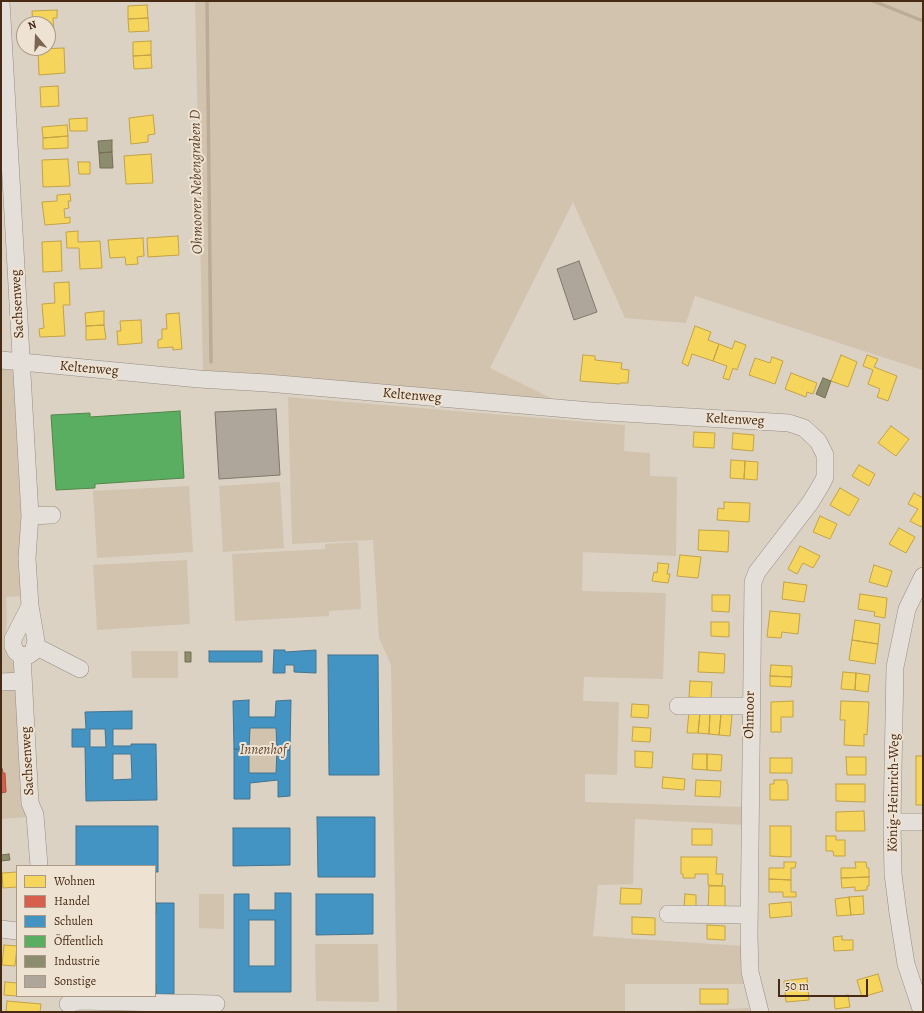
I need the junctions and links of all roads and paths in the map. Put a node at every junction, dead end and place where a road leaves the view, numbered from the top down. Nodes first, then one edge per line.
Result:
1 (1, 1) edge
2 (1, 360) edge
3 (21, 362) junction
4 (818, 441) joint
5 (52, 515) dead end
6 (30, 516) junction
7 (923, 576) edge
8 (30, 606) junction
9 (29, 651) junction
10 (80, 669) dead end
11 (23, 681) junction
12 (1, 682) edge
13 (678, 706) dead end
14 (750, 706) junction
15 (892, 822) junction
16 (923, 822) edge
17 (40, 865) edge
18 (668, 914) dead end
19 (749, 916) junction
20 (1, 929) edge
21 (16, 931) edge
22 (68, 1004) edge
23 (216, 1004) dead end
24 (760, 1012) edge
25 (922, 1012) edge

1 - 3 street, Sachsenweg
2 - 3 street, Keltenweg
3 - 4 street, Keltenweg
3 - 6 street, Sachsenweg
4 - 14 street, Ohmoor
5 - 6 street
6 - 8 street, Sachsenweg
7 - 15 street, König-Heinrich-Weg
8 - 9 street, Sachsenweg
8 - 9 street, Sachsenweg
9 - 10 street
9 - 11 street, Sachsenweg
11 - 12 street
11 - 17 street, Sachsenweg
13 - 14 street
14 - 19 street, Ohmoor
15 - 16 street
15 - 25 street, König-Heinrich-Weg
18 - 19 street
19 - 24 street, Ohmoor
20 - 21 street
22 - 23 street

